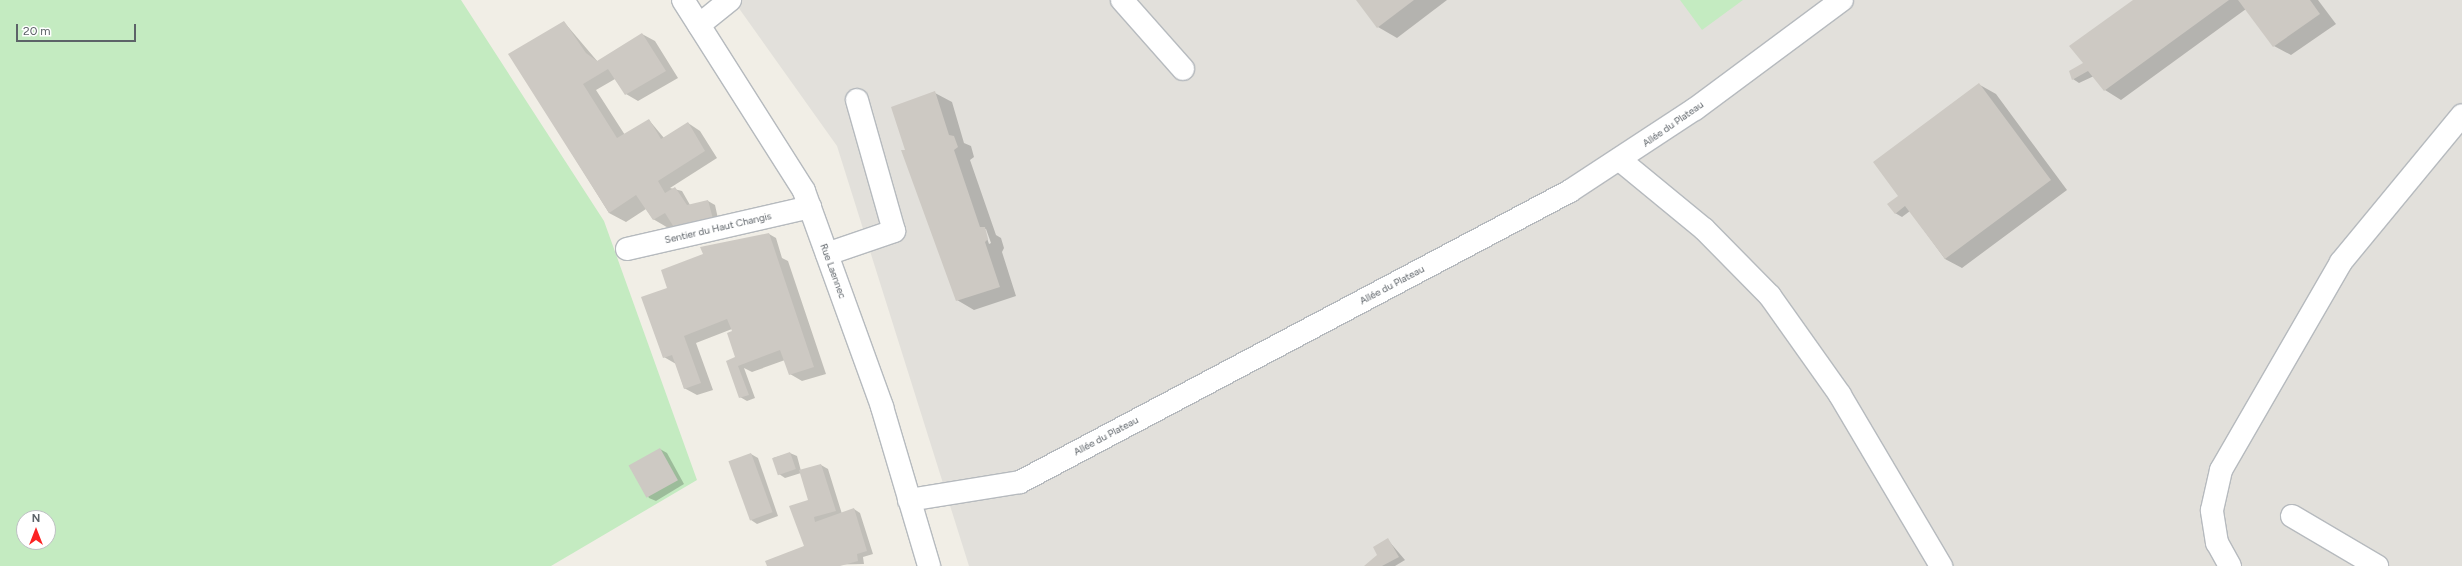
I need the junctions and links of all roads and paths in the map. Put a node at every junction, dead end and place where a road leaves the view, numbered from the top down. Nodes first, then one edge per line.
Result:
1 (683, 0) edge
2 (730, 0) edge
3 (1122, 0) edge
4 (1842, 0) edge
5 (699, 25) junction
6 (1183, 69) dead end
7 (858, 100) dead end
8 (2462, 115) edge
9 (1620, 160) junction
10 (810, 207) junction
11 (627, 249) dead end
12 (827, 254) junction
13 (909, 500) junction
14 (2292, 516) dead end
15 (929, 566) edge
16 (1941, 566) edge
17 (2230, 566) edge
18 (2377, 566) edge

1 - 5 street, Rue Laennec
2 - 5 street
3 - 6 street
4 - 9 street, Allée du Plateau
5 - 10 street, Rue Laennec
7 - 12 street
8 - 17 street
9 - 13 street, Allée du Plateau
9 - 16 street
10 - 11 street, Sentier du Haut Changis
10 - 12 street, Rue Laennec
12 - 13 street, Rue Laennec
13 - 15 street, Rue Laennec
14 - 18 street

